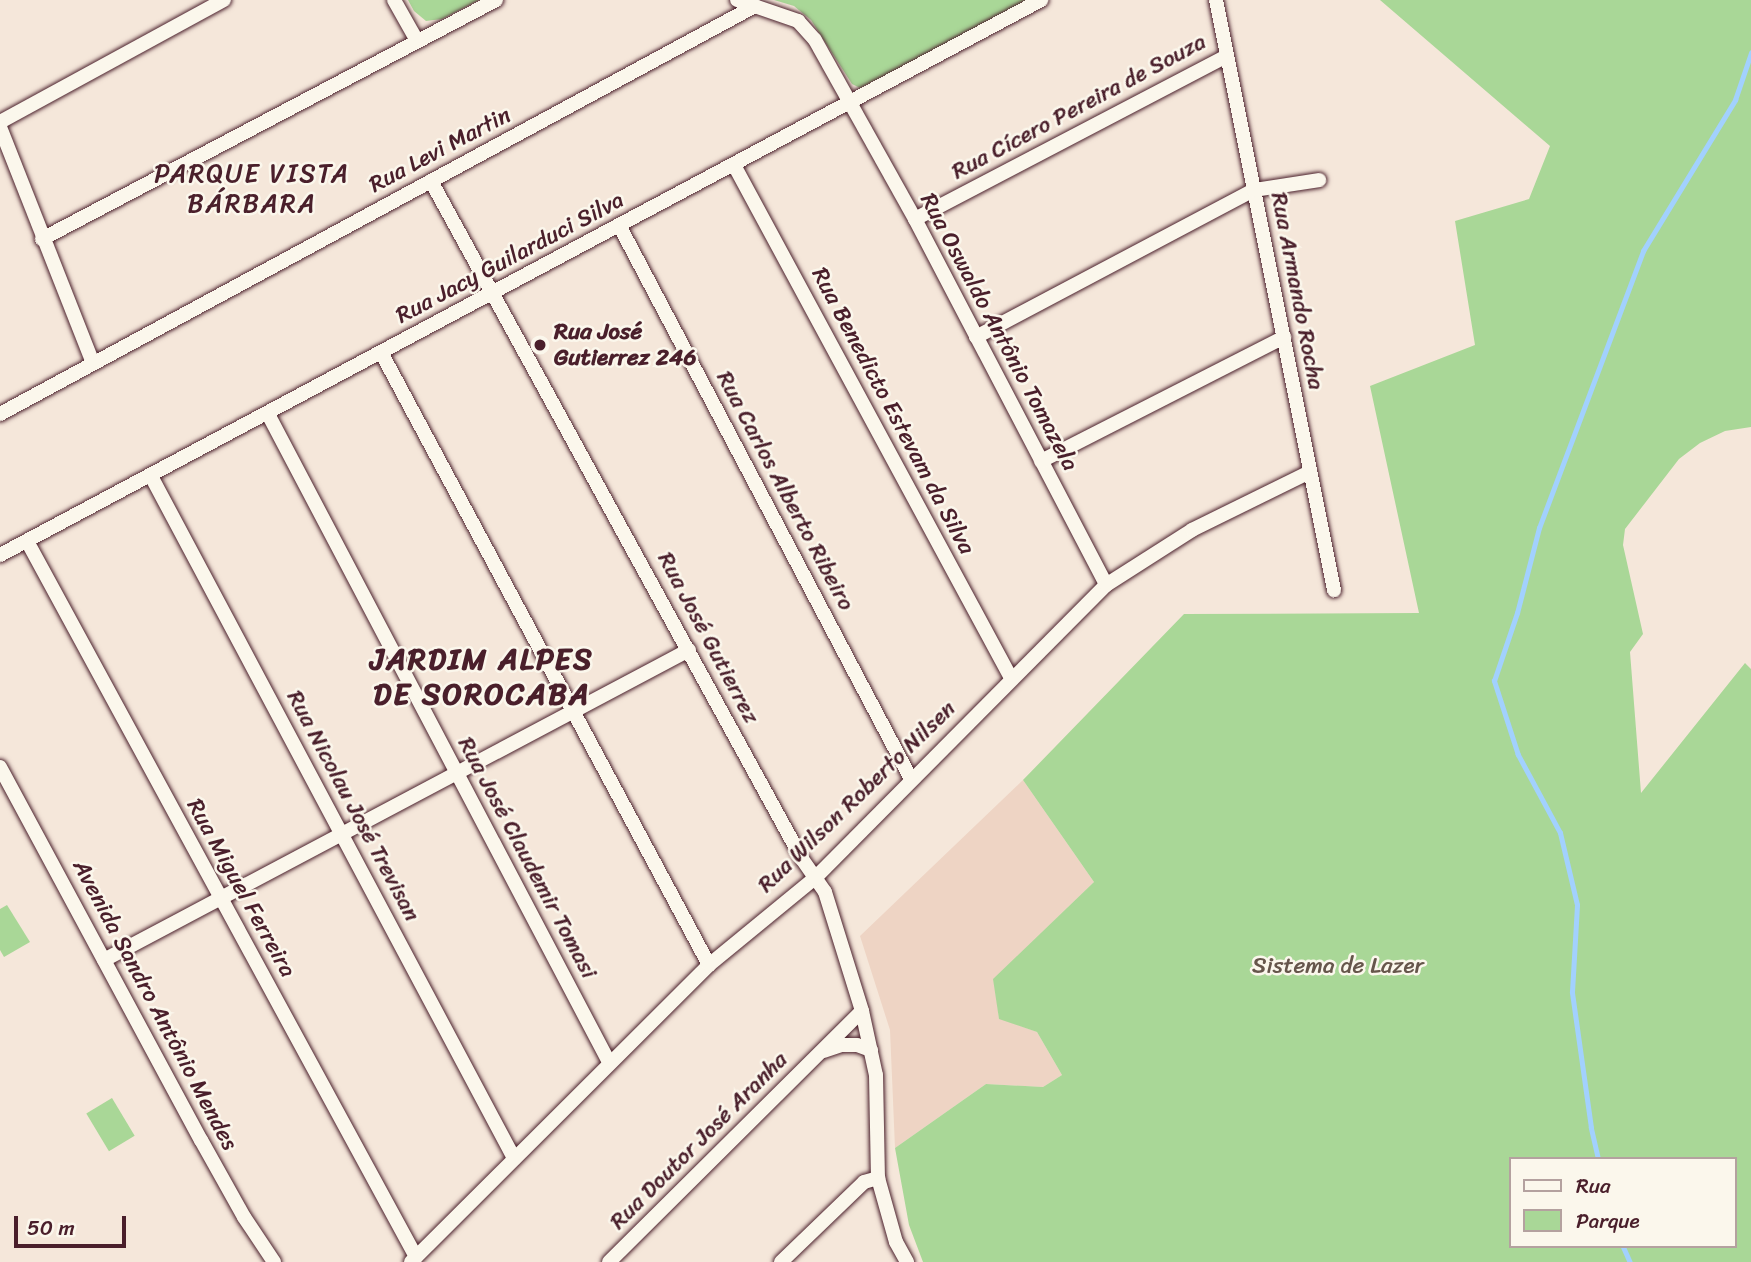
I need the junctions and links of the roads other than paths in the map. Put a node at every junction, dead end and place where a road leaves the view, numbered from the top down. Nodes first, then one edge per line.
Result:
1 (224, 0) edge
2 (394, 0) edge
3 (496, 0) edge
4 (737, 0) edge
5 (1041, 0) edge
6 (1216, 0) edge
7 (755, 6) junction
8 (416, 39) junction
9 (1227, 56) junction
10 (849, 102) junction
11 (0, 125) edge
12 (734, 165) junction
13 (1319, 180) dead end
14 (431, 181) junction
15 (1254, 190) junction
16 (915, 219) junction
17 (619, 225) junction
18 (43, 239) junction
19 (496, 293) junction
20 (976, 337) junction
21 (1283, 337) junction
22 (382, 354) junction
23 (93, 363) junction
24 (0, 414) edge
25 (268, 414) junction
26 (1041, 461) junction
27 (1310, 472) junction
28 (151, 476) junction
29 (27, 541) junction
30 (0, 555) edge
31 (1106, 585) junction
32 (1334, 590) dead end
33 (689, 650) junction
34 (1011, 678) junction
35 (573, 711) junction
36 (0, 767) edge
37 (457, 773) junction
38 (911, 779) junction
39 (342, 834) junction
40 (814, 878) junction
41 (221, 898) junction
42 (104, 960) junction
43 (709, 965) junction
44 (862, 1011) junction
45 (871, 1050) junction
46 (820, 1053) junction
47 (609, 1062) junction
48 (514, 1158) junction
49 (878, 1178) junction
50 (413, 1259) edge
51 (274, 1262) edge
52 (610, 1262) edge
53 (781, 1262) edge
54 (907, 1262) edge

1 - 11 street
2 - 8 street
3 - 8 street
4 - 7 street, Rua Oswaldo Antônio Tomazela
5 - 10 street, Rua Jacy Guilarduci Silva
6 - 9 street, Rua Armando Rocha
7 - 10 street, Rua Oswaldo Antônio Tomazela
7 - 14 street, Rua Levi Martin
8 - 18 street
9 - 15 street, Rua Armando Rocha
9 - 16 street, Rua Cícero Pereira de Souza
10 - 12 street, Rua Jacy Guilarduci Silva
10 - 16 street, Rua Oswaldo Antônio Tomazela
11 - 18 street
12 - 17 street, Rua Jacy Guilarduci Silva
12 - 34 street, Rua Benedicto Estevam da Silva
13 - 15 street
14 - 19 street, Rua José Gutierrez
14 - 23 street, Rua Levi Martin
15 - 20 street
15 - 21 street, Rua Armando Rocha
16 - 20 street, Rua Oswaldo Antônio Tomazela
17 - 19 street, Rua Jacy Guilarduci Silva
17 - 38 street, Rua Carlos Alberto Ribeiro
18 - 23 street
19 - 22 street, Rua Jacy Guilarduci Silva
19 - 33 street, Rua José Gutierrez
20 - 26 street, Rua Oswaldo Antônio Tomazela
21 - 26 street
21 - 27 street, Rua Armando Rocha
22 - 25 street, Rua Jacy Guilarduci Silva
22 - 35 street
23 - 24 street, Rua Levi Martin
25 - 28 street, Rua Jacy Guilarduci Silva
25 - 37 street, Rua José Claudemir Tomasi
26 - 31 street, Rua Oswaldo Antônio Tomazela
27 - 31 street, Rua Wilson Roberto Nilsen
27 - 32 street, Rua Armando Rocha
28 - 29 street, Rua Jacy Guilarduci Silva
28 - 39 street, Rua Nicolau José Trevisan
29 - 30 street, Rua Jacy Guilarduci Silva
29 - 41 street, Rua Miguel Ferreira
31 - 34 street, Rua Wilson Roberto Nilsen
33 - 35 street
33 - 40 street, Rua José Gutierrez
34 - 38 street, Rua Wilson Roberto Nilsen
35 - 37 street
35 - 43 street
36 - 42 street, Avenida Sandro Antônio Mendes
37 - 39 street
37 - 47 street, Rua José Claudemir Tomasi
38 - 40 street, Rua Wilson Roberto Nilsen
39 - 41 street
39 - 48 street, Rua Nicolau José Trevisan
40 - 43 street, Rua Wilson Roberto Nilsen
40 - 44 street, Rua José Gutierrez
41 - 42 street
41 - 50 street, Rua Miguel Ferreira
42 - 51 street, Avenida Sandro Antônio Mendes
43 - 47 street, Rua Wilson Roberto Nilsen
44 - 45 street, Rua José Gutierrez
44 - 46 street, Rua Doutor José Aranha
45 - 46 street, Rua Doutor José Aranha
45 - 49 street, Rua José Gutierrez
46 - 52 street, Rua Doutor José Aranha
47 - 48 street, Rua Wilson Roberto Nilsen
48 - 50 street, Rua Wilson Roberto Nilsen
49 - 53 street
49 - 54 street, Rua José Gutierrez

